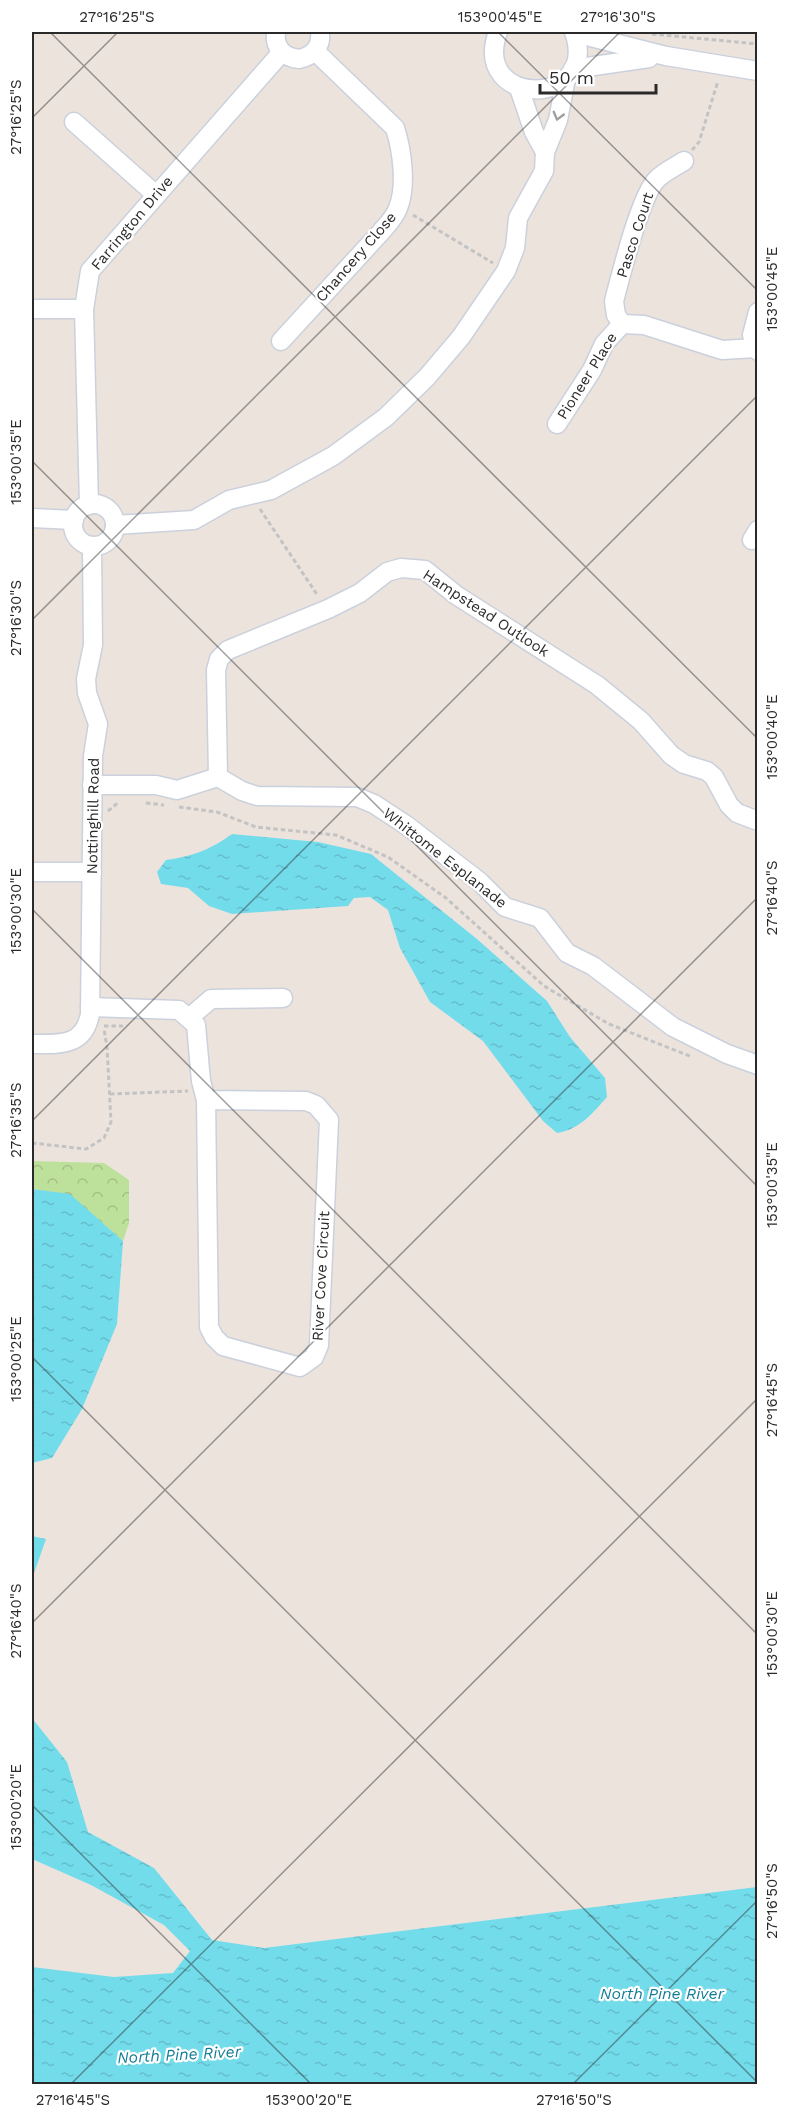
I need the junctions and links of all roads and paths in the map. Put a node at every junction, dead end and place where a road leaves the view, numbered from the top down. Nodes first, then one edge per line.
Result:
1 (276, 32) edge
2 (320, 32) edge
3 (498, 32) edge
4 (574, 32) edge
5 (644, 33) dead end
6 (758, 44) edge
7 (315, 51) junction
8 (282, 52) junction
9 (666, 56) junction
10 (723, 66) junction
11 (758, 71) edge
12 (570, 73) junction
13 (519, 88) junction
14 (74, 122) dead end
15 (545, 152) junction
16 (684, 161) joint
17 (155, 194) junction
18 (399, 206) junction
19 (506, 271) junction
20 (32, 309) edge
21 (84, 309) junction
22 (758, 312) edge
23 (622, 324) junction
24 (281, 341) dead end
25 (757, 349) edge
26 (557, 424) dead end
27 (252, 495) junction
28 (89, 505) junction
29 (32, 518) edge
30 (74, 520) junction
31 (115, 525) junction
32 (92, 546) junction
33 (328, 609) junction
34 (218, 777) junction
35 (92, 784) junction
36 (122, 802) dead end
37 (140, 802) dead end
38 (106, 819) dead end
39 (758, 821) edge
40 (32, 872) edge
41 (92, 872) junction
42 (283, 998) dead end
43 (190, 1017) junction
44 (94, 1019) junction
45 (127, 1026) dead end
46 (32, 1044) edge
47 (701, 1060) dead end
48 (758, 1065) edge
49 (194, 1086) junction
50 (110, 1094) junction
51 (197, 1101) junction
52 (32, 1143) edge

1 - 8 street
2 - 7 street
3 - 13 street
4 - 9 street
4 - 12 street
5 - 6 path
7 - 8 street
7 - 18 street, Chancery Close
8 - 17 street, Farrington Drive
9 - 10 street
9 - 12 street
10 - 11 street
10 - 16 path
12 - 13 street
12 -> 15 street
13 - 15 street
14 - 17 street
15 - 19 street
16 - 23 street, Pasco Court
17 - 21 street, Farrington Drive
18 - 19 path
18 - 24 street, Chancery Close
19 - 27 street
20 - 21 street
21 - 28 street, Farrington Drive
22 - 25 street
23 - 25 street, Pioneer Place
23 - 26 street, Pioneer Place
27 - 31 street
27 - 33 path
28 - 30 street
28 - 31 street
29 - 30 street
30 - 32 street
31 - 32 street
32 - 35 street, Nottinghill Road
33 - 34 street, Hampstead Outlook
33 - 39 street, Hampstead Outlook
34 - 35 street
34 - 48 street, Whittome Esplanade
35 - 41 street, Nottinghill Road
36 - 38 path
37 - 47 path
40 - 41 street
41 - 44 street, Nottinghill Road
42 - 43 street
43 - 44 street
43 - 49 street, River Cove Circuit
44 - 45 path
44 - 46 street
44 - 50 path
49 - 50 path
49 - 51 street, River Cove Circuit
49 - 51 path
50 - 52 path
51 - 51 street, River Cove Circuit

